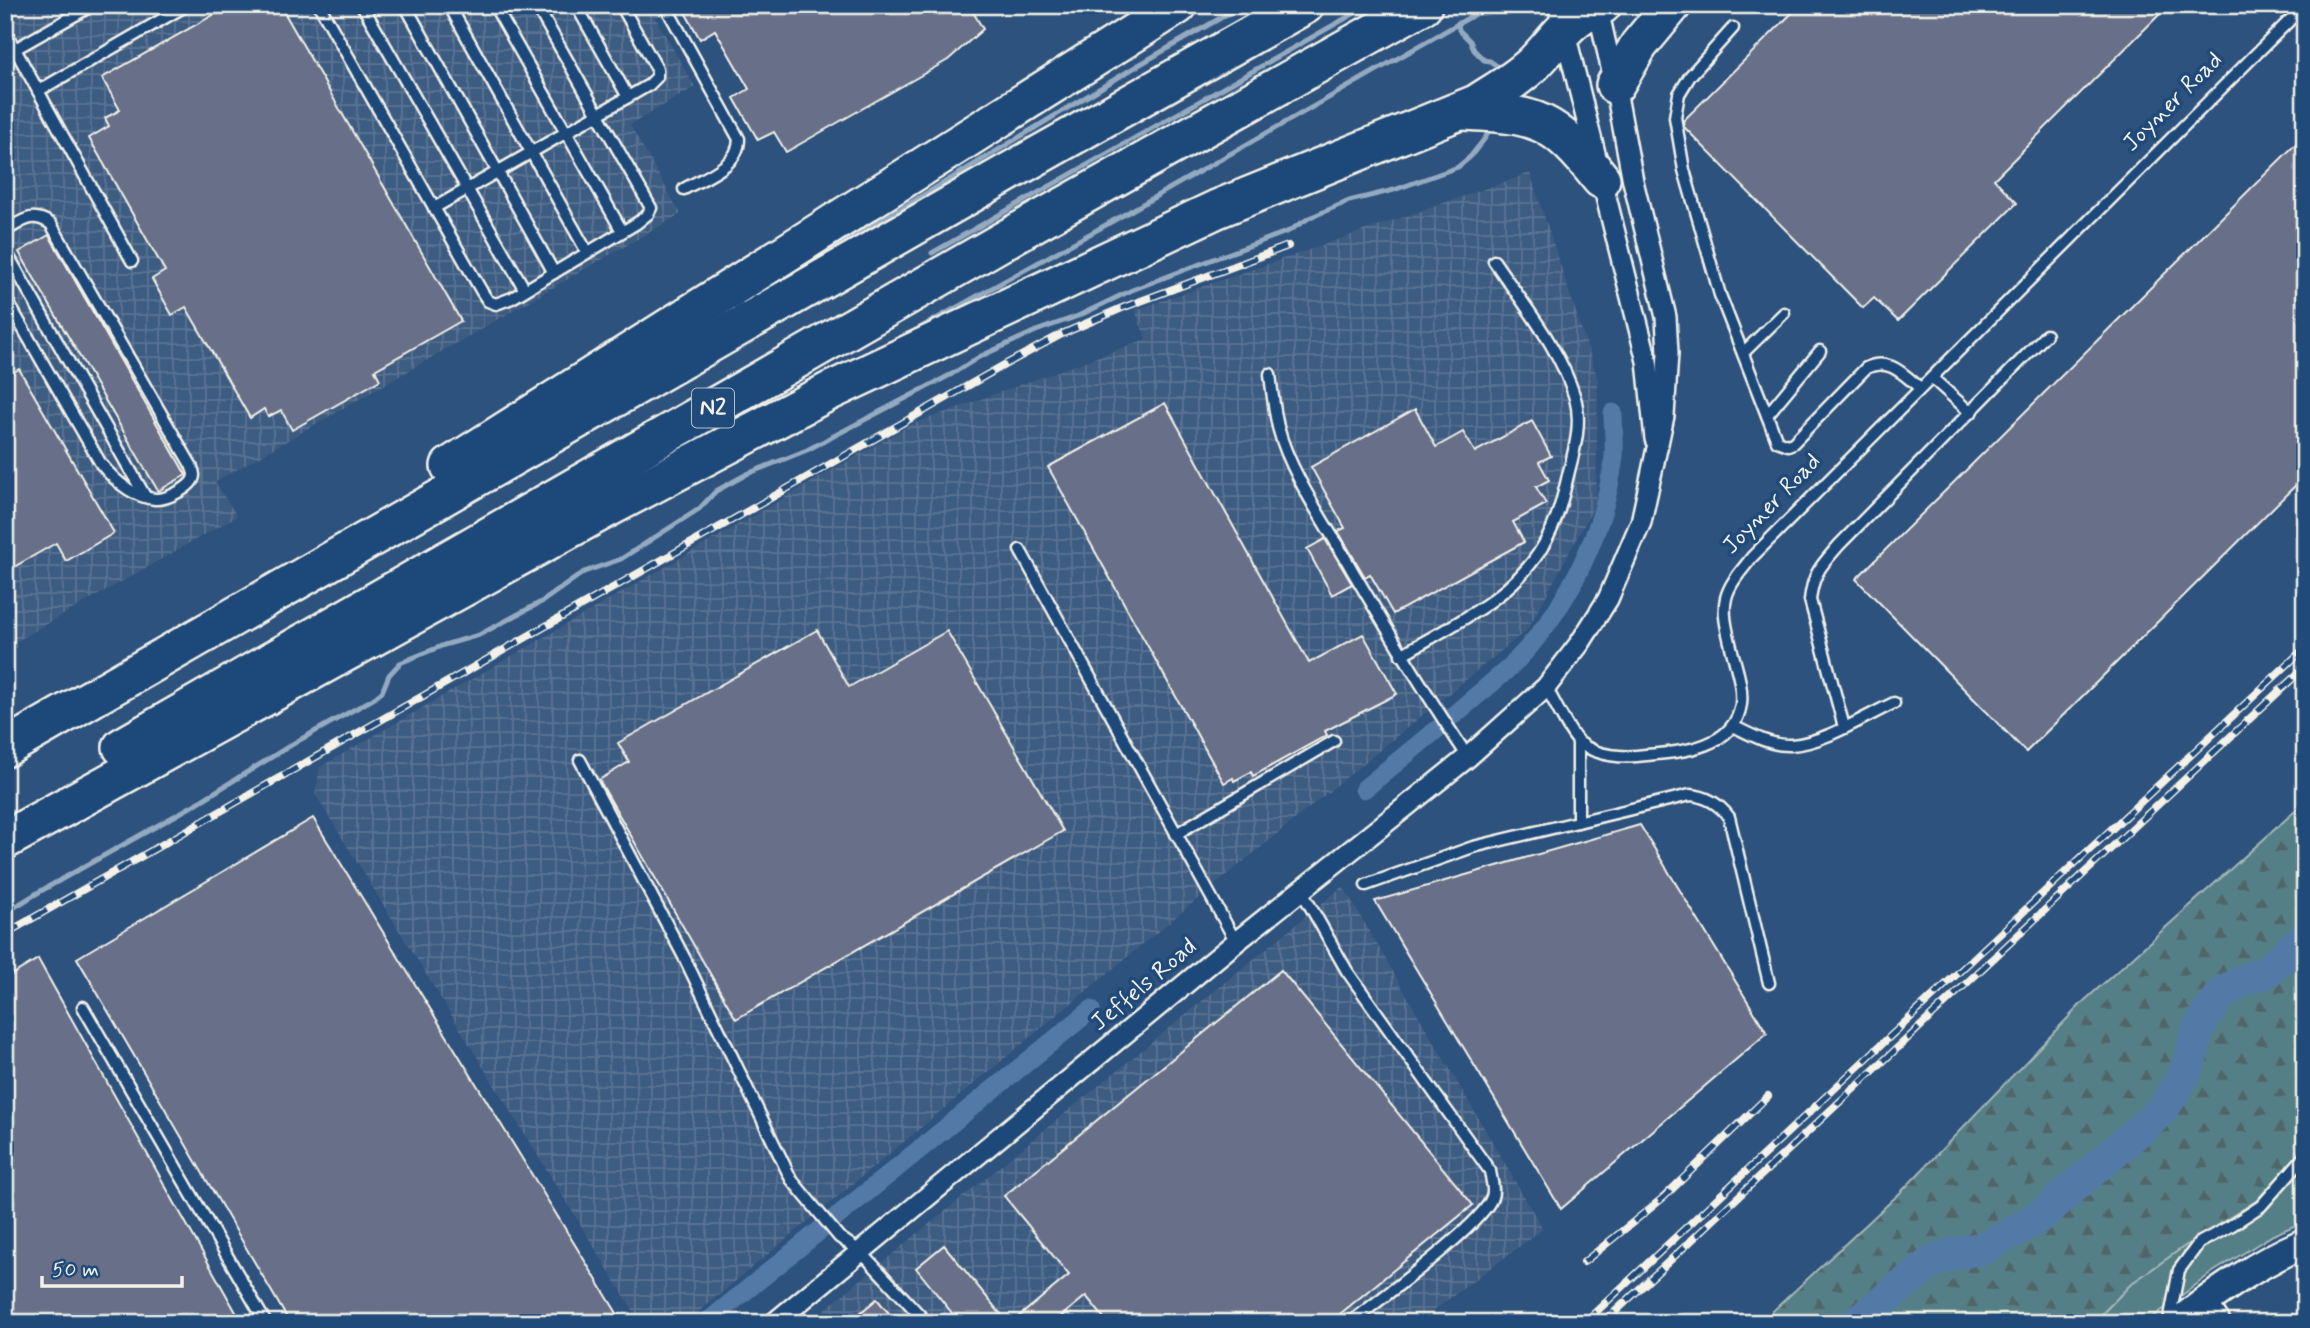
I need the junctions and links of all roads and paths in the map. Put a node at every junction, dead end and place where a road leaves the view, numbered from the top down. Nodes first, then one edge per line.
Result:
1 (93, 5) edge
2 (187, 5) edge
3 (319, 5) edge
4 (362, 5) edge
5 (405, 5) edge
6 (449, 5) edge
7 (494, 5) edge
8 (536, 5) edge
9 (576, 5) edge
10 (621, 5) edge
11 (665, 5) edge
12 (1178, 5) edge
13 (1305, 5) edge
14 (1423, 5) edge
15 (1672, 5) edge
16 (2305, 5) edge
17 (1598, 6) edge
18 (1560, 17) edge
19 (1733, 28) dead end
20 (5, 31) edge
21 (15, 48) junction
22 (1615, 85) junction
23 (38, 91) junction
24 (628, 97) junction
25 (1461, 111) junction
26 (598, 114) junction
27 (568, 133) junction
28 (530, 153) junction
29 (497, 171) junction
30 (1601, 179) junction
31 (466, 188) junction
32 (684, 189) dead end
33 (434, 208) junction
34 (5, 231) edge
35 (622, 231) junction
36 (5, 250) edge
37 (587, 252) junction
38 (132, 261) dead end
39 (1494, 261) dead end
40 (554, 273) junction
41 (525, 290) junction
42 (5, 297) edge
43 (1784, 313) dead end
44 (2046, 335) dead end
45 (1820, 351) dead end
46 (1743, 354) junction
47 (1270, 374) dead end
48 (1932, 378) junction
49 (1920, 388) junction
50 (1971, 413) junction
51 (1766, 415) junction
52 (1656, 447) junction
53 (145, 496) junction
54 (1020, 550) dead end
55 (1401, 655) junction
56 (134, 674) junction
57 (1546, 687) junction
58 (1894, 703) dead end
59 (1734, 726) junction
60 (1844, 727) junction
61 (1334, 741) dead end
62 (1578, 742) junction
63 (5, 748) edge
64 (1468, 757) junction
65 (580, 760) dead end
66 (5, 814) edge
67 (1578, 822) junction
68 (1176, 834) junction
69 (5, 840) edge
70 (1366, 885) dead end
71 (1301, 890) junction
72 (1236, 942) junction
73 (1769, 983) dead end
74 (83, 1007) dead end
75 (2305, 1156) edge
76 (2305, 1243) edge
77 (861, 1252) junction
78 (2214, 1312) edge
79 (266, 1323) edge
80 (774, 1323) edge
81 (927, 1323) edge
82 (1349, 1323) edge
83 (2169, 1323) edge
84 (2177, 1323) edge

1 - 21 lane
2 - 23 lane
3 - 33 lane
4 - 31 lane
5 - 29 lane
6 - 28 lane
7 - 27 lane
8 - 26 lane
9 - 24 lane
10 - 24 lane
11 - 32 lane
12 - 56 highway
13 - 56 highway, N2
14 - 66 highway, N2
15 - 22 highway
16 - 48 lane, Joyner Road
17 - 18 highway
17 - 22 street
18 - 25 highway
18 - 30 street
19 - 46 lane
20 - 21 lane
21 - 23 lane
22 - 52 street
23 - 38 lane
24 - 26 lane
25 - 30 highway
25 - 69 highway
26 - 27 lane
26 - 35 lane
27 - 28 lane
27 - 35 lane
28 - 29 lane
28 - 37 lane
29 - 31 lane
29 - 40 lane
30 - 52 street
31 - 33 lane
31 - 41 lane
33 - 41 lane
34 - 53 lane
35 - 37 lane
36 - 53 lane
37 - 40 lane
39 - 55 lane
40 - 41 lane
42 - 53 lane
43 - 46 lane
44 - 50 lane
45 - 51 lane
46 - 51 lane
47 - 55 lane
48 - 49 lane, Joyner Road
48 - 50 lane
49 - 51 lane
49 - 59 lane, Joyner Road
50 - 60 lane
52 - 57 street
54 - 68 lane
55 - 64 lane
56 - 63 highway, N2
57 - 62 lane
57 - 64 street, Jeffels Road
58 - 60 lane
59 - 60 lane
59 - 62 lane
61 - 68 lane
62 - 67 lane
64 - 71 street, Jeffels Road
65 - 77 lane
67 - 70 lane
67 - 73 lane
68 - 72 lane
71 - 72 street, Jeffels Road
71 - 82 lane
72 - 77 street, Jeffels Road
74 - 79 lane
75 - 83 lane
76 - 78 street
77 - 80 street, Jeffels Road
77 - 81 lane
78 - 84 street

